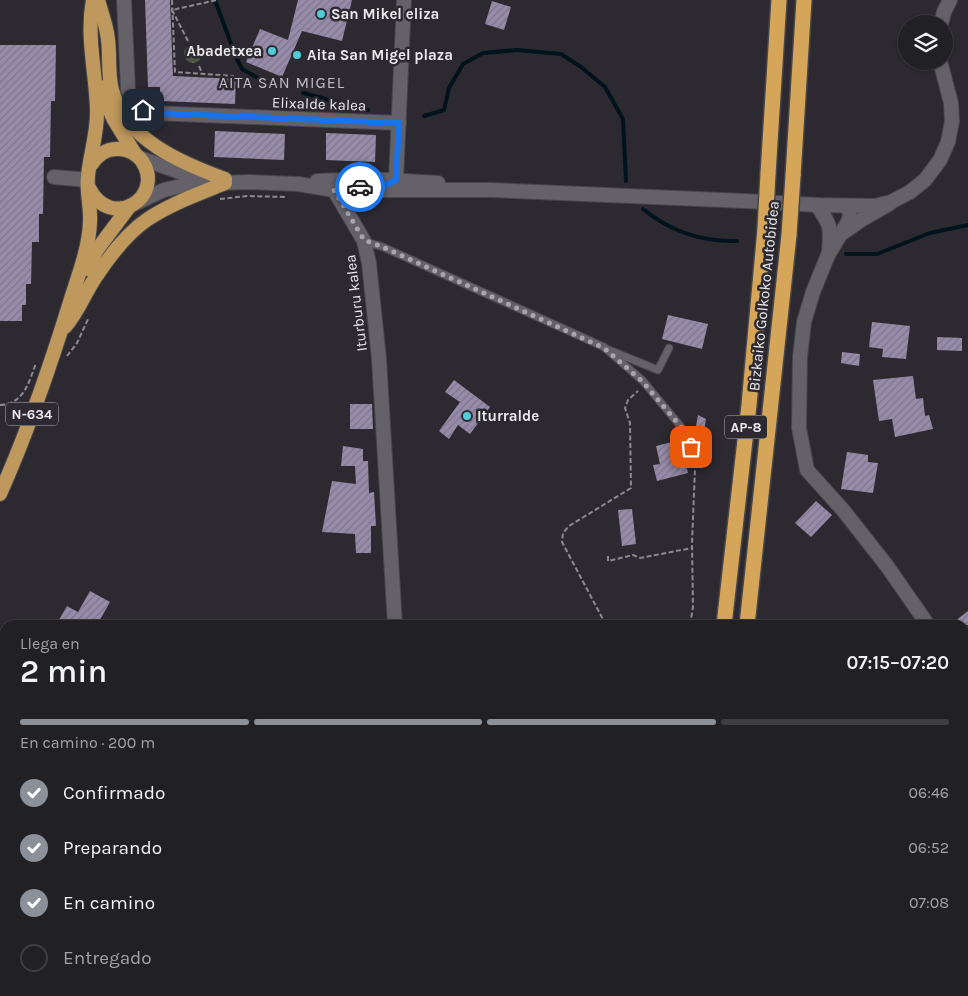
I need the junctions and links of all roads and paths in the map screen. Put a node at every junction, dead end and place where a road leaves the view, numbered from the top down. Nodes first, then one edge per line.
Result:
1 (96, 0) edge
2 (124, 0) edge
3 (172, 0) edge
4 (217, 0) edge
5 (404, 0) edge
6 (779, 0) edge
7 (804, 0) edge
8 (950, 0) edge
9 (172, 10) junction
10 (943, 15) edge
11 (188, 41) dead end
12 (199, 66) dead end
13 (942, 70) edge
14 (202, 74) junction
15 (234, 76) dead end
16 (399, 123) junction
17 (137, 156) junction
18 (54, 177) dead end
19 (88, 178) junction
20 (396, 180) junction
21 (225, 181) junction
22 (314, 181) junction
23 (298, 184) junction
24 (334, 190) junction
25 (352, 190) junction
26 (491, 190) junction
27 (454, 191) junction
28 (288, 195) dead end
29 (219, 200) dead end
30 (891, 202) junction
31 (131, 205) junction
32 (817, 205) junction
33 (846, 205) junction
34 (837, 234) junction
35 (364, 240) junction
36 (89, 316) dead end
37 (60, 334) junction
38 (604, 348) junction
39 (669, 348) dead end
40 (62, 362) dead end
41 (36, 363) dead end
42 (646, 384) junction
43 (0, 405) edge
44 (696, 460) joint
45 (0, 494) edge
46 (692, 548) junction
47 (608, 556) dead end
48 (395, 620) edge
49 (603, 620) edge
50 (691, 620) edge
51 (725, 620) edge
52 (748, 620) edge
53 (925, 620) edge

1 - 17 highway, N-634
1 - 19 highway, N-634
1 - 21 highway
2 - 16 street, Elixalde kalea
3 - 9 path
4 - 9 path
5 - 16 street
6 - 51 highway, Bizkaiko Golkoko Autobidea / AP-8, bridge
7 - 52 highway, Bizkaiko Golkoko Autobidea / AP-8, bridge
8 - 10 street
9 - 11 path
9 - 14 path
12 - 14 path
13 - 30 street
14 - 15 path
16 - 20 street
17 - 19 highway
17 - 21 street
17 - 31 highway, N-634
18 - 19 street
19 - 31 highway
19 - 37 highway, N-634
20 - 22 street
20 - 25 street
20 - 26 street
20 - 27 street
21 - 23 street
21 - 31 street
21 - 37 highway
22 - 23 street
22 - 24 street
23 - 24 street
24 - 25 street
24 - 35 street
25 - 27 street
26 - 27 street
26 - 32 street
28 - 29 path
30 - 33 street
30 - 34 street
31 - 37 highway, N-634
32 - 33 street
32 - 34 street
33 - 34 street
34 - 53 street
35 - 38 lane, Iturburu kalea
35 - 48 street, Iturburu kalea
36 - 40 path
37 - 45 highway, N-634
38 - 39 lane, Iturburu kalea
38 - 42 lane, Iturburu kalea
41 - 43 path
42 - 44 lane, Iturburu kalea
42 - 49 path
44 - 46 path
46 - 47 path
46 - 50 path

